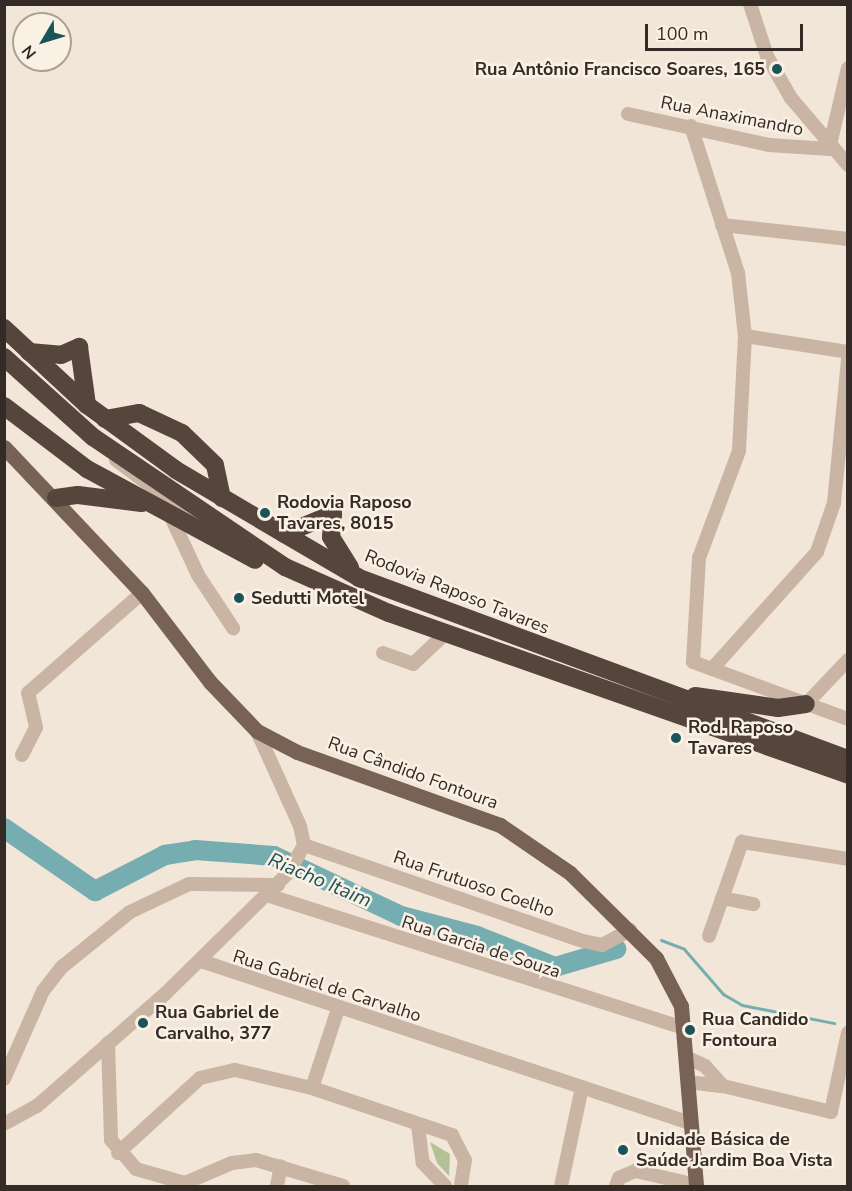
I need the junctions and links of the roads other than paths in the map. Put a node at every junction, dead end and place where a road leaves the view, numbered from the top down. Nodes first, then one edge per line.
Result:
1 (750, 4) edge
2 (848, 68) edge
3 (628, 114) dead end
4 (691, 126) junction
5 (830, 149) junction
6 (848, 165) edge
7 (722, 225) junction
8 (848, 239) edge
9 (4, 328) edge
10 (745, 336) junction
11 (29, 352) junction
12 (848, 352) edge
13 (4, 357) edge
14 (848, 360) edge
15 (87, 405) junction
16 (4, 406) edge
17 (105, 419) junction
18 (93, 437) junction
19 (4, 447) edge
20 (56, 498) junction
21 (222, 498) junction
22 (146, 503) junction
23 (171, 517) junction
24 (284, 534) junction
25 (249, 557) junction
26 (285, 567) junction
27 (359, 578) junction
28 (142, 593) junction
29 (233, 628) dead end
30 (445, 634) junction
31 (383, 653) dead end
32 (848, 660) edge
33 (712, 669) junction
34 (687, 699) junction
35 (806, 704) junction
36 (848, 719) edge
37 (257, 731) junction
38 (22, 755) dead end
39 (848, 759) edge
40 (848, 775) edge
41 (302, 850) junction
42 (848, 859) edge
43 (274, 891) junction
44 (722, 898) junction
45 (753, 904) dead end
46 (630, 930) junction
47 (709, 936) dead end
48 (201, 961) junction
49 (338, 1009) junction
50 (683, 1028) junction
51 (848, 1033) edge
52 (108, 1043) junction
53 (686, 1057) junction
54 (4, 1078) edge
55 (687, 1082) junction
56 (723, 1086) junction
57 (582, 1087) junction
58 (312, 1088) junction
59 (687, 1122) junction
60 (4, 1124) edge
61 (418, 1125) junction
62 (118, 1153) junction
63 (281, 1166) junction
64 (149, 1181) edge
65 (687, 1185) edge
66 (277, 1186) edge
67 (343, 1186) edge
68 (445, 1186) edge
69 (461, 1186) edge
70 (561, 1186) edge
71 (616, 1186) edge

1 - 5 street
2 - 5 street
3 - 4 street, Rua Anaximandro
4 - 5 street, Rua Anaximandro
4 - 7 street
5 - 6 street
7 - 8 street
7 - 10 street
9 - 11 highway, Rodovia Raposo Tavares
10 - 12 street
10 - 33 street
11 - 15 highway, Rodovia Raposo Tavares
11 - 15 highway
13 - 18 highway
14 - 33 street
15 - 17 highway, Rodovia Raposo Tavares
16 - 22 highway
17 - 21 highway, Rodovia Raposo Tavares
17 - 21 highway
18 - 25 street
18 - 26 highway
19 - 20 main road, Rua Cândido Fontoura
20 - 22 highway
20 - 28 main road, Rua Cândido Fontoura
21 - 24 highway, Rodovia Raposo Tavares
22 - 23 highway
23 - 25 highway
23 - 29 street
24 - 27 highway, Rodovia Raposo Tavares
24 - 27 highway
25 - 26 highway
26 - 30 highway
27 - 34 highway, Rodovia Raposo Tavares
28 - 37 main road, Rua Cândido Fontoura
28 - 38 street
30 - 31 street
30 - 40 highway
32 - 35 street
33 - 35 street
34 - 35 highway
34 - 39 highway, Rodovia Raposo Tavares
35 - 36 street
37 - 41 street
37 - 46 main road, Rua Cândido Fontoura
41 - 43 street
41 - 46 street, Rua Frutuoso Coelho
42 - 44 street
43 - 48 street
43 - 50 street, Rua Garcia de Souza
43 - 54 street, Rua Garcia de Souza
44 - 45 street
44 - 47 street
46 - 50 main road, Rua Cândido Fontoura
48 - 49 street, Rua Gabriel de Carvalho
48 - 52 street
49 - 57 street, Rua Gabriel de Carvalho
49 - 58 street
50 - 53 main road, Rua Cândido Fontoura
51 - 56 street
52 - 60 street
52 - 62 street
53 - 55 main road, Rua Cândido Fontoura
53 - 56 street
55 - 56 street
55 - 59 main road, Rua Cândido Fontoura
57 - 59 street, Rua Gabriel de Carvalho
57 - 70 street
58 - 61 street
58 - 62 street
59 - 65 main road, Rua Cândido Fontoura
61 - 68 street
61 - 69 street
62 - 64 street
63 - 64 street
63 - 66 street
63 - 67 street
65 - 71 street

